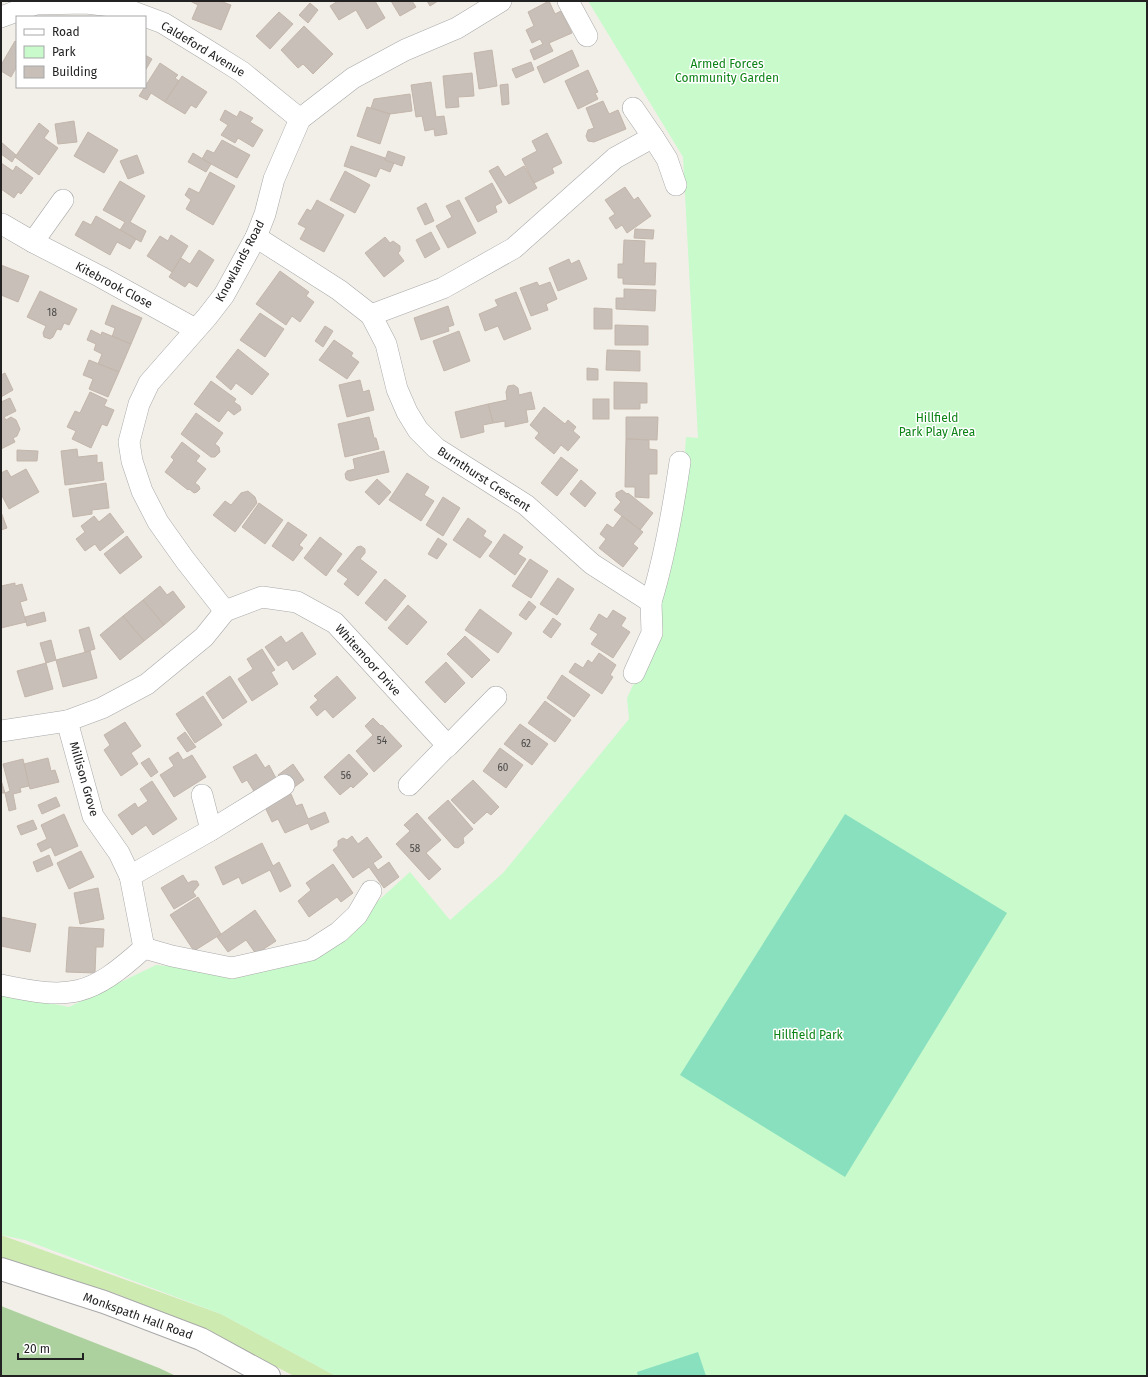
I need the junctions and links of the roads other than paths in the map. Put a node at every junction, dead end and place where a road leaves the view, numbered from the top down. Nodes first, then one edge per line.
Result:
1 (501, 1) edge
2 (568, 1) edge
3 (147, 8) edge
4 (1, 17) edge
5 (587, 36) dead end
6 (633, 108) dead end
7 (300, 119) junction
8 (653, 137) junction
9 (676, 185) dead end
10 (63, 200) dead end
11 (2, 224) edge
12 (256, 237) junction
13 (32, 242) junction
14 (371, 315) junction
15 (195, 329) junction
16 (680, 462) dead end
17 (651, 602) junction
18 (225, 610) junction
19 (634, 673) dead end
20 (496, 697) dead end
21 (67, 721) junction
22 (1, 731) edge
23 (448, 746) junction
24 (284, 785) dead end
25 (409, 785) dead end
26 (202, 795) dead end
27 (211, 830) junction
28 (130, 876) junction
29 (371, 891) dead end
30 (144, 948) junction
31 (1, 986) edge
32 (1, 1269) edge
33 (269, 1376) edge

1 - 7 street, Knowlands Road
2 - 5 street
3 - 4 street, Caldeford Avenue
3 - 7 street, Caldeford Avenue
6 - 8 street
7 - 12 street, Knowlands Road
8 - 9 street
8 - 14 street
10 - 13 street
11 - 13 street, Kitebrook Close
12 - 14 street, Burnthurst Crescent
12 - 15 street, Knowlands Road
13 - 15 street, Kitebrook Close
14 - 17 street, Burnthurst Crescent
15 - 18 street, Knowlands Road
16 - 17 street
17 - 19 street
18 - 21 street
18 - 23 street, Whitemoor Drive
20 - 23 street
21 - 22 street
21 - 28 street, Millison Grove
23 - 25 street
24 - 27 street
26 - 27 street
27 - 28 street
28 - 30 street, Millison Grove
29 - 30 street
30 - 31 street
32 - 33 street, Monkspath Hall Road

